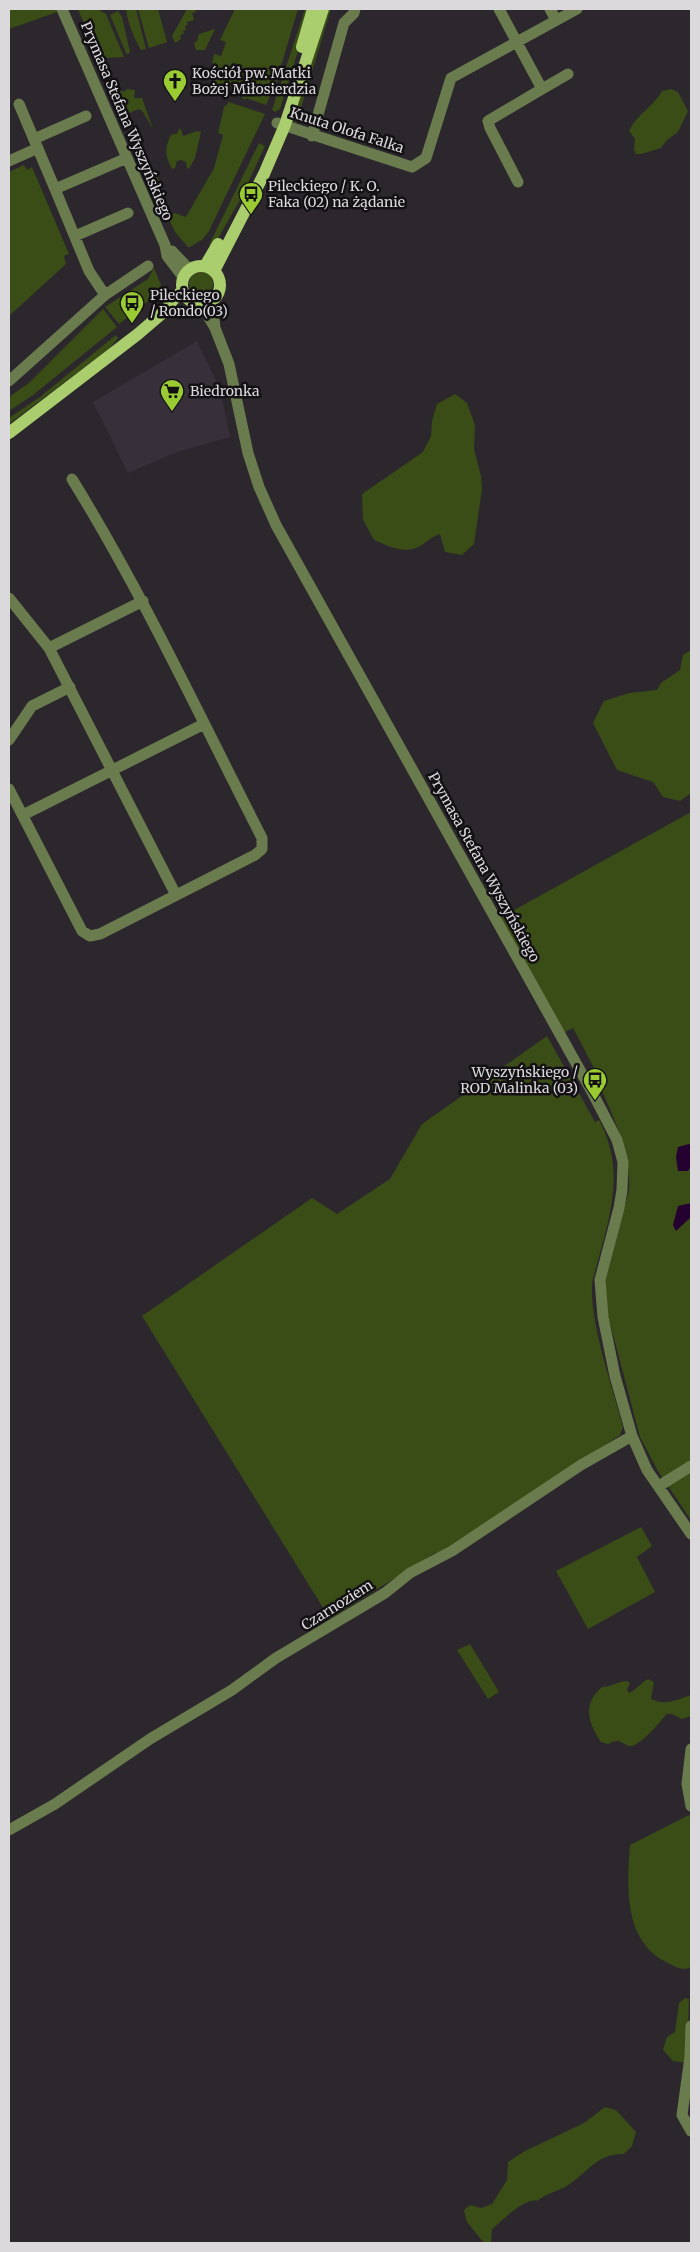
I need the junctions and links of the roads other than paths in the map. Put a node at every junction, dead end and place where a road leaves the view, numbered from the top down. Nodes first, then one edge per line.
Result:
1 (62, 9) edge
2 (313, 9) edge
3 (323, 9) edge
4 (355, 9) edge
5 (499, 9) edge
6 (550, 9) edge
7 (577, 9) edge
8 (556, 20) junction
9 (516, 42) junction
10 (568, 74) dead end
11 (542, 89) junction
12 (19, 104) dead end
13 (86, 116) dead end
14 (281, 124) junction
15 (312, 136) junction
16 (36, 144) junction
17 (127, 158) junction
18 (9, 161) edge
19 (518, 182) dead end
20 (55, 189) junction
21 (128, 213) dead end
22 (75, 236) junction
23 (148, 266) dead end
24 (209, 268) junction
25 (186, 273) junction
26 (105, 295) junction
27 (185, 295) junction
28 (207, 302) junction
29 (9, 381) edge
30 (9, 433) edge
31 (72, 479) dead end
32 (9, 598) edge
33 (143, 601) junction
34 (49, 648) junction
35 (70, 687) junction
36 (204, 724) junction
37 (9, 740) edge
38 (113, 770) junction
39 (9, 789) edge
40 (23, 815) junction
41 (176, 895) junction
42 (632, 1436) junction
43 (691, 1466) edge
44 (659, 1486) junction
45 (691, 1534) edge
46 (691, 1749) edge
47 (691, 1806) edge
48 (9, 1830) edge
49 (691, 2026) edge
50 (691, 2131) edge

1 - 17 street, Prymasa Stefana Wyszyńskiego
2 - 14 main road
3 - 14 main road
4 - 15 street
5 - 9 street
6 - 8 street
7 - 8 street, Knuta Olofa Falka
8 - 9 street, Knuta Olofa Falka
9 - 11 street
9 - 15 street, Knuta Olofa Falka
10 - 11 street
11 - 19 street
12 - 16 street
13 - 16 street
14 - 15 street, Knuta Olofa Falka
14 - 24 main road
16 - 18 street
16 - 20 street
17 - 20 street
17 - 25 street, Prymasa Stefana Wyszyńskiego
20 - 22 street
21 - 22 street
22 - 26 street
23 - 26 street
24 - 25 main road
24 - 28 main road
25 - 27 main road
26 - 29 street
27 - 28 main road
27 - 30 main road
28 - 42 street, Prymasa Stefana Wyszyńskiego
31 - 33 street
32 - 34 street
33 - 34 street
33 - 36 street
34 - 35 street
35 - 37 street
35 - 38 street
36 - 38 street
36 - 41 street
38 - 40 street
38 - 41 street
39 - 40 street
40 - 41 street
42 - 44 street
42 - 48 street, Czarnoziem
43 - 44 street
44 - 45 street
46 - 47 street
49 - 50 street

